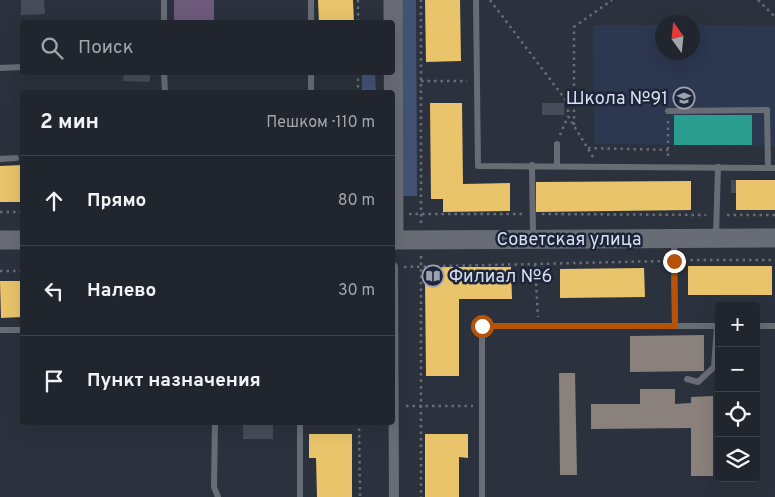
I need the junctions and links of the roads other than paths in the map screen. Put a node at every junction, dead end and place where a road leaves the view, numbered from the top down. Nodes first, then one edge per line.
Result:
1 (164, 0) edge
2 (311, 0) edge
3 (393, 0) edge
4 (476, 0) edge
5 (164, 20) edge
6 (311, 20) edge
7 (393, 20) edge
8 (20, 67) edge
9 (0, 68) edge
10 (164, 75) edge
11 (311, 75) edge
12 (393, 75) edge
13 (164, 90) edge
14 (311, 90) edge
15 (393, 90) edge
16 (668, 111) road end
17 (557, 144) road end
18 (16, 158) dead end
19 (0, 159) edge
20 (532, 165) junction
21 (557, 166) junction
22 (718, 167) junction
23 (771, 168) edge
24 (775, 238) edge
25 (533, 239) junction
26 (674, 239) junction
27 (716, 239) junction
28 (0, 240) edge
29 (20, 240) edge
30 (395, 240) edge
31 (675, 326) junction
32 (715, 326) edge
33 (760, 326) edge
34 (775, 326) edge
35 (0, 330) edge
36 (20, 330) edge
37 (716, 347) edge
38 (687, 379) dead end
39 (215, 425) edge
40 (300, 425) edge
41 (394, 425) edge
42 (218, 497) edge
43 (300, 497) edge
44 (394, 497) edge
45 (482, 497) edge

1 - 5 lane
2 - 6 lane
3 - 7 main road
4 - 20 lane
8 - 9 lane
10 - 13 lane
11 - 14 lane
12 - 15 main road
16 - 23 lane
17 - 21 lane
18 - 19 lane
20 - 21 lane
20 - 25 lane
21 - 22 lane
22 - 23 lane
22 - 27 lane
24 - 27 main road, Советская улица
25 - 26 main road, Советская улица
25 - 30 main road, Советская улица
26 - 27 main road, Советская улица
26 - 31 lane
28 - 29 main road
31 - 32 lane
31 - 45 lane
33 - 34 lane
35 - 36 lane
37 - 38 lane
39 - 42 lane
40 - 43 lane
41 - 44 street

